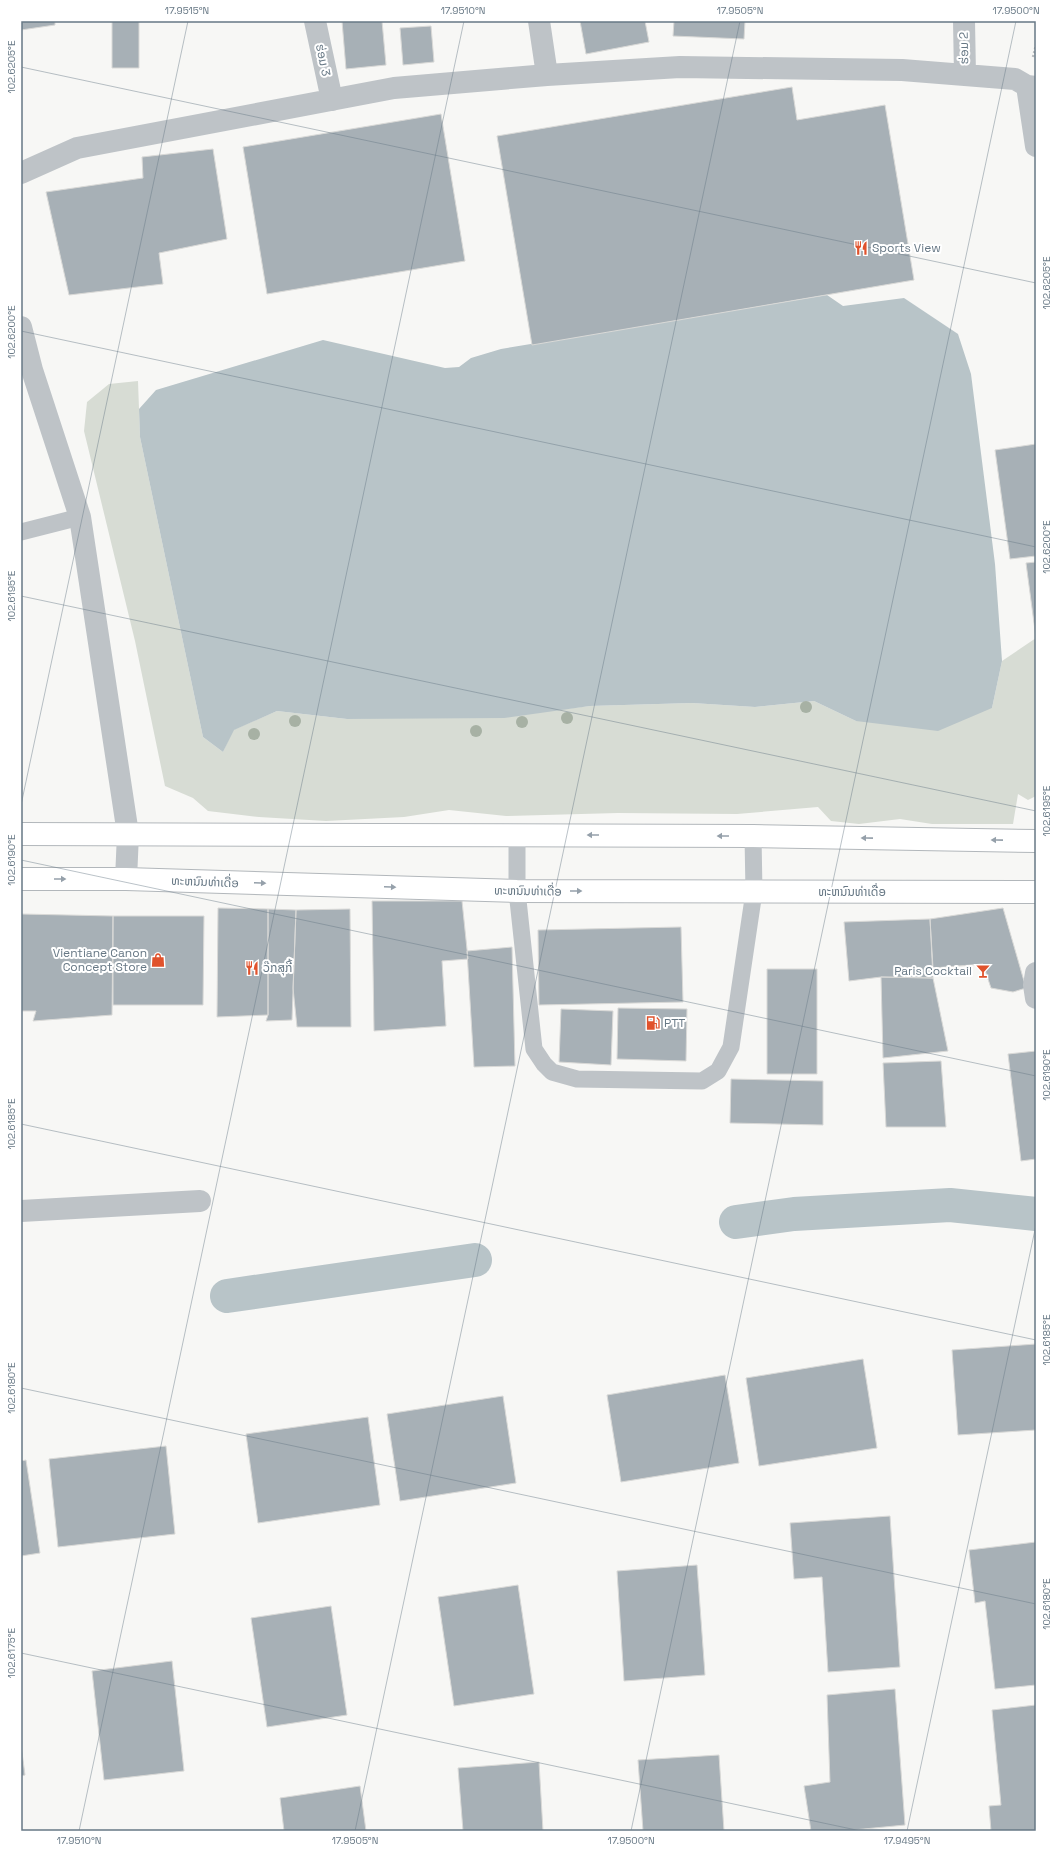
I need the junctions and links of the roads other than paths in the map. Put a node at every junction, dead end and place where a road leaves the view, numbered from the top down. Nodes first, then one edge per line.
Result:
1 (315, 21) edge
2 (539, 21) edge
3 (964, 21) edge
4 (547, 75) junction
5 (965, 75) junction
6 (1031, 87) edge
7 (332, 100) junction
8 (1036, 146) edge
9 (21, 173) edge
10 (21, 327) edge
11 (80, 517) junction
12 (21, 532) edge
13 (21, 834) edge
14 (128, 834) junction
15 (517, 835) junction
16 (753, 836) junction
17 (1036, 841) edge
18 (21, 879) edge
19 (126, 879) junction
20 (517, 891) junction
21 (754, 892) junction
22 (1036, 892) edge
23 (1036, 972) edge
24 (1036, 998) edge
25 (200, 1201) dead end
26 (21, 1212) edge

1 - 7 street, ຮ່ອມ 3
2 - 4 street
3 - 5 street, ຮ່ອມ 2
4 - 5 street
4 - 7 street
5 - 6 street
6 - 8 street
7 - 9 street
10 - 11 street
11 - 12 lane
11 - 14 street
13 - 14 main road
14 - 15 main road
14 - 19 street
16 -> 15 main road
15 - 20 lane
17 -> 16 main road
16 - 21 lane
18 -> 19 main road, ທະຫນົນທ່າເດື່ອ
19 -> 20 main road, ທະຫນົນທ່າເດື່ອ
20 -> 21 main road, ທະຫນົນທ່າເດື່ອ
20 - 21 lane
21 - 22 main road, ທະຫນົນທ່າເດື່ອ
23 - 24 street
25 - 26 street

